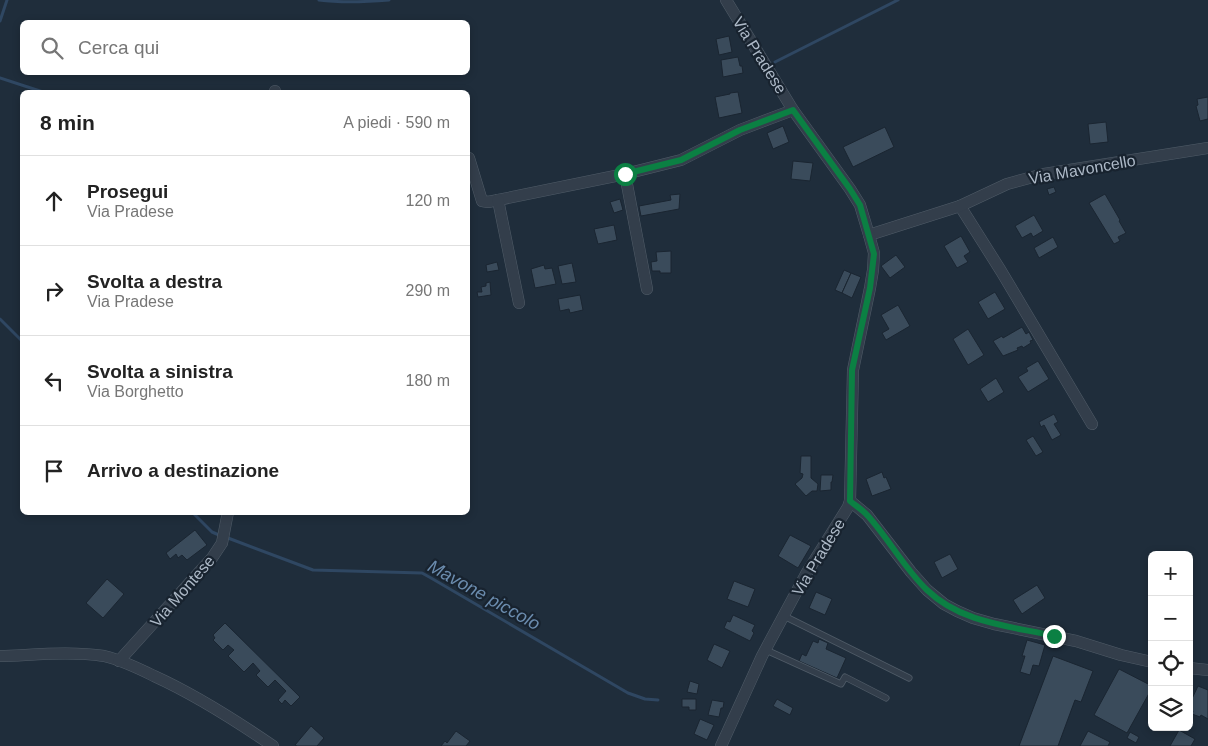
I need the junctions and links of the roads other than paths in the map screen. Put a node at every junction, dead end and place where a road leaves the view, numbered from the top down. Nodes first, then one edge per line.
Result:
1 (726, 0) edge
2 (793, 110) junction
3 (1208, 148) edge
4 (470, 161) edge
5 (625, 174) junction
6 (498, 200) junction
7 (960, 206) junction
8 (869, 235) junction
9 (647, 289) dead end
10 (519, 303) dead end
11 (1092, 424) dead end
12 (850, 501) junction
13 (227, 515) edge
14 (784, 616) junction
15 (766, 650) junction
16 (0, 656) edge
17 (119, 661) junction
18 (1148, 661) edge
19 (1193, 668) edge
20 (1208, 670) edge
21 (908, 678) dead end
22 (886, 698) dead end
23 (273, 746) edge
24 (721, 746) edge

1 - 2 street, Via Pradese
2 - 5 street, Via Pradese
2 - 8 street, Via Pradese
3 - 7 street, Via Mavoncello
4 - 6 street
5 - 6 street, Via Pradese
5 - 9 street
6 - 10 street
7 - 8 street
7 - 11 street
8 - 12 street, Via Pradese
12 - 14 street, Via Pradese
12 - 18 street
13 - 17 street, Via Montese
14 - 15 street, Via Pradese
14 - 21 lane
15 - 22 lane
15 - 24 street, Via Pradese
16 - 17 street
17 - 23 street
19 - 20 street

